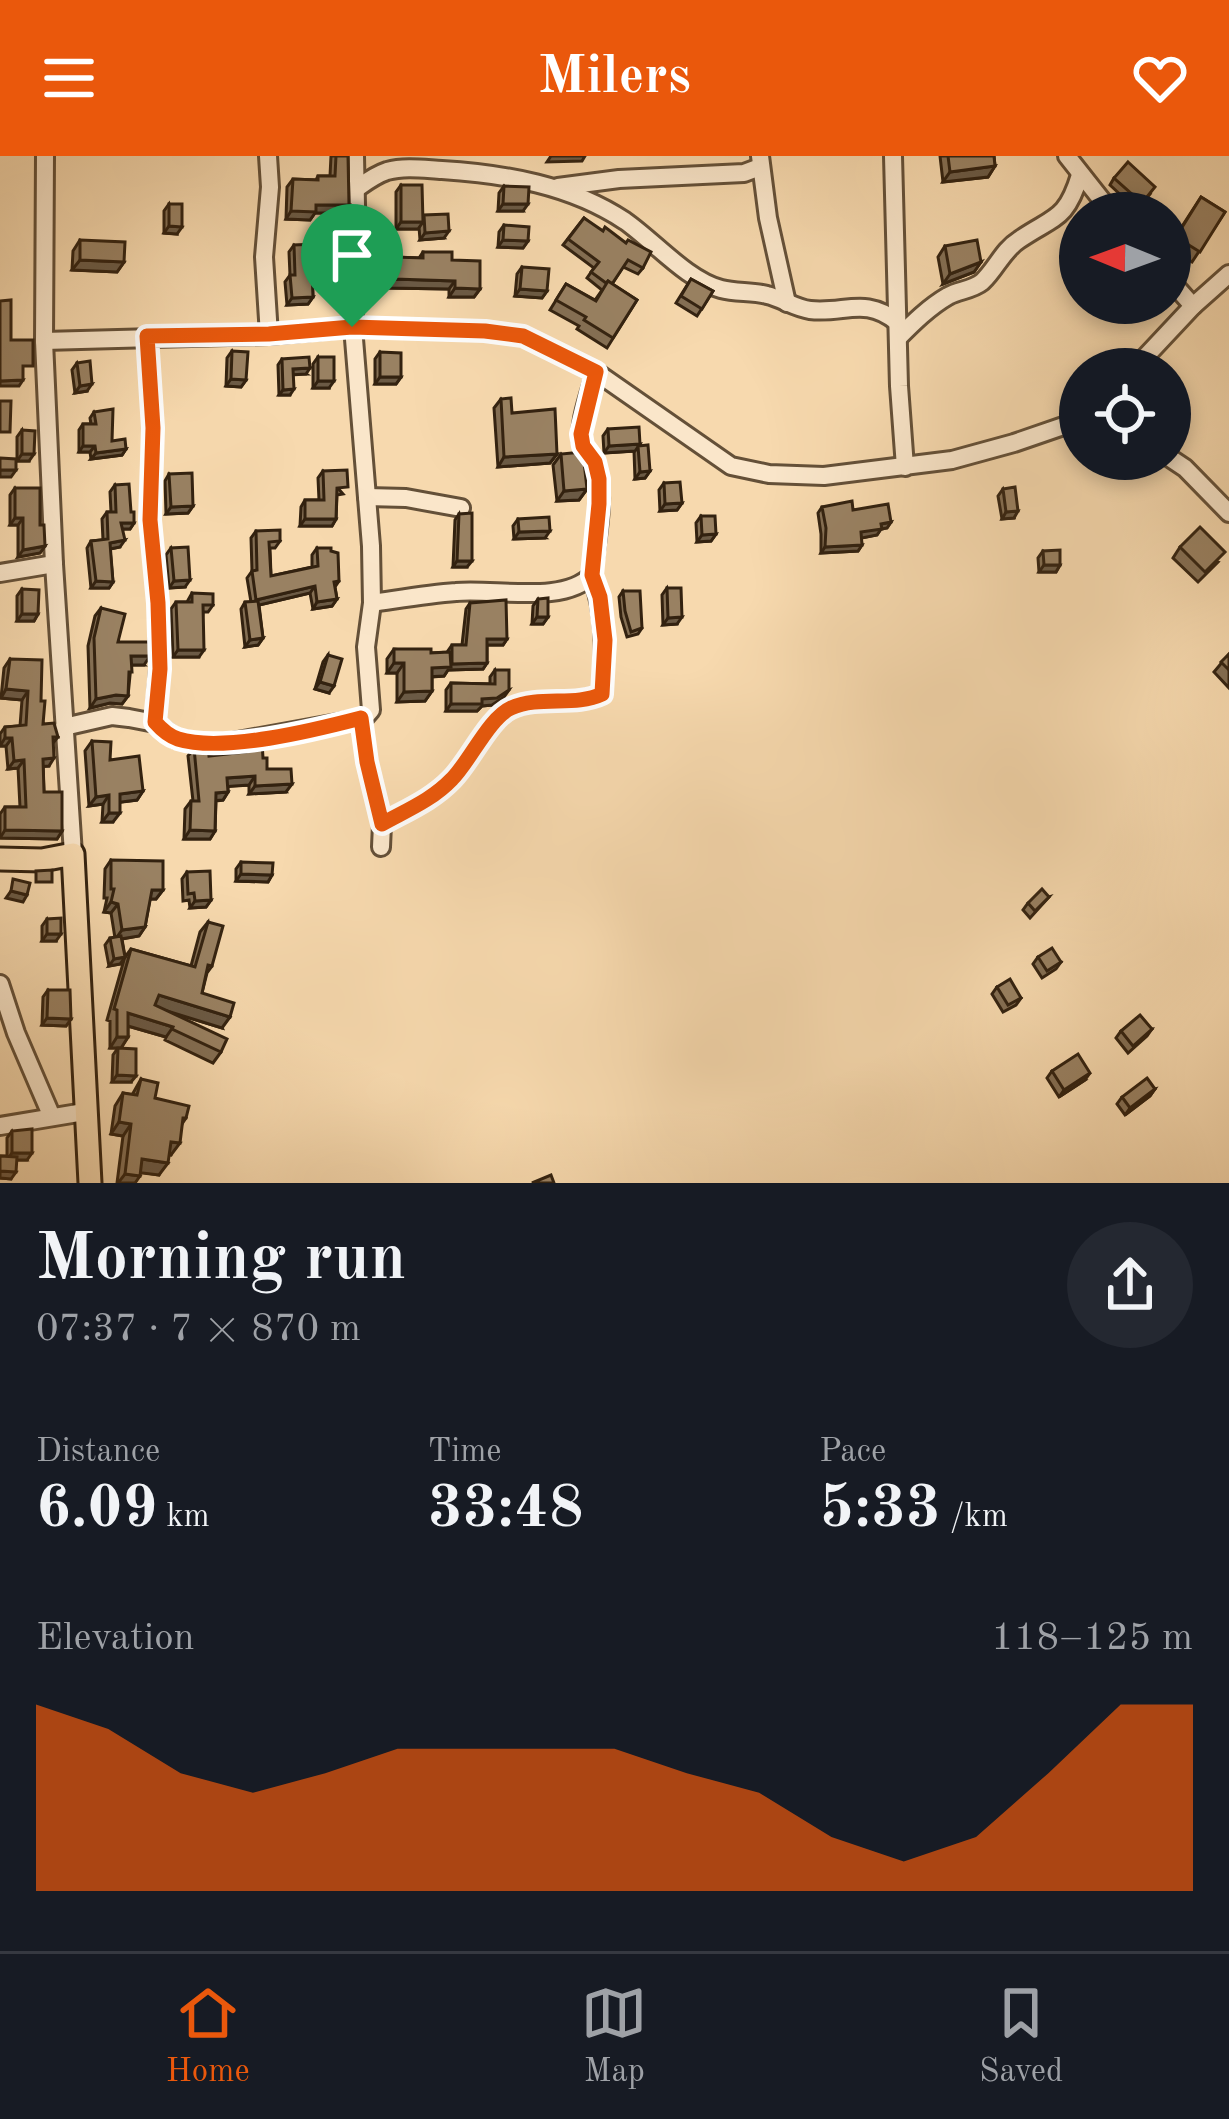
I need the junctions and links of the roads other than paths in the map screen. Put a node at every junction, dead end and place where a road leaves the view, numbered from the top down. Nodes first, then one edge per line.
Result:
1 (45, 156) edge
2 (268, 156) edge
3 (355, 156) edge
4 (893, 156) edge
5 (1067, 156) edge
6 (760, 161) edge
7 (1080, 175) junction
8 (551, 188) junction
9 (356, 189) junction
10 (1094, 192) edge
11 (1229, 274) edge
12 (787, 303) junction
13 (1191, 304) edge
14 (1193, 306) junction
15 (352, 327) junction
16 (897, 330) junction
17 (269, 334) junction
18 (147, 336) junction
19 (44, 340) junction
20 (1154, 348) edge
21 (596, 372) junction
22 (1059, 428) edge
23 (905, 467) junction
24 (1191, 474) edge
25 (367, 497) junction
26 (461, 508) edge
27 (1229, 512) edge
28 (54, 564) junction
29 (0, 573) edge
30 (592, 575) junction
31 (618, 587) dead end
32 (372, 603) junction
33 (361, 718) junction
34 (155, 722) junction
35 (64, 727) junction
36 (382, 824) junction
37 (381, 847) dead end
38 (73, 854) junction
39 (0, 859) edge
40 (0, 984) edge
41 (84, 1112) junction
42 (52, 1118) junction
43 (0, 1126) edge
44 (90, 1183) edge

1 - 19 street
2 - 17 street
3 - 9 street
4 - 16 street
5 - 7 street
6 - 8 street
6 - 12 street
7 - 10 street
7 - 16 street
8 - 9 street
8 - 12 street
9 - 15 street
11 - 14 street
12 - 16 street
13 - 14 street
14 - 20 street
15 - 17 street
15 - 21 street
15 - 25 street
16 - 23 street
17 - 18 street
18 - 19 street
18 - 34 street
19 - 28 street
21 - 23 street
21 - 30 street
22 - 23 street
24 - 27 street
25 - 26 street
25 - 32 street
28 - 29 street
28 - 35 street
30 - 31 street
30 - 32 street
30 - 36 street
32 - 33 street
33 - 34 street
33 - 36 street
34 - 35 street
35 - 38 street
36 - 37 street
38 - 39 main road
38 - 41 main road
40 - 42 street
41 - 42 street
41 - 44 main road
42 - 43 street

